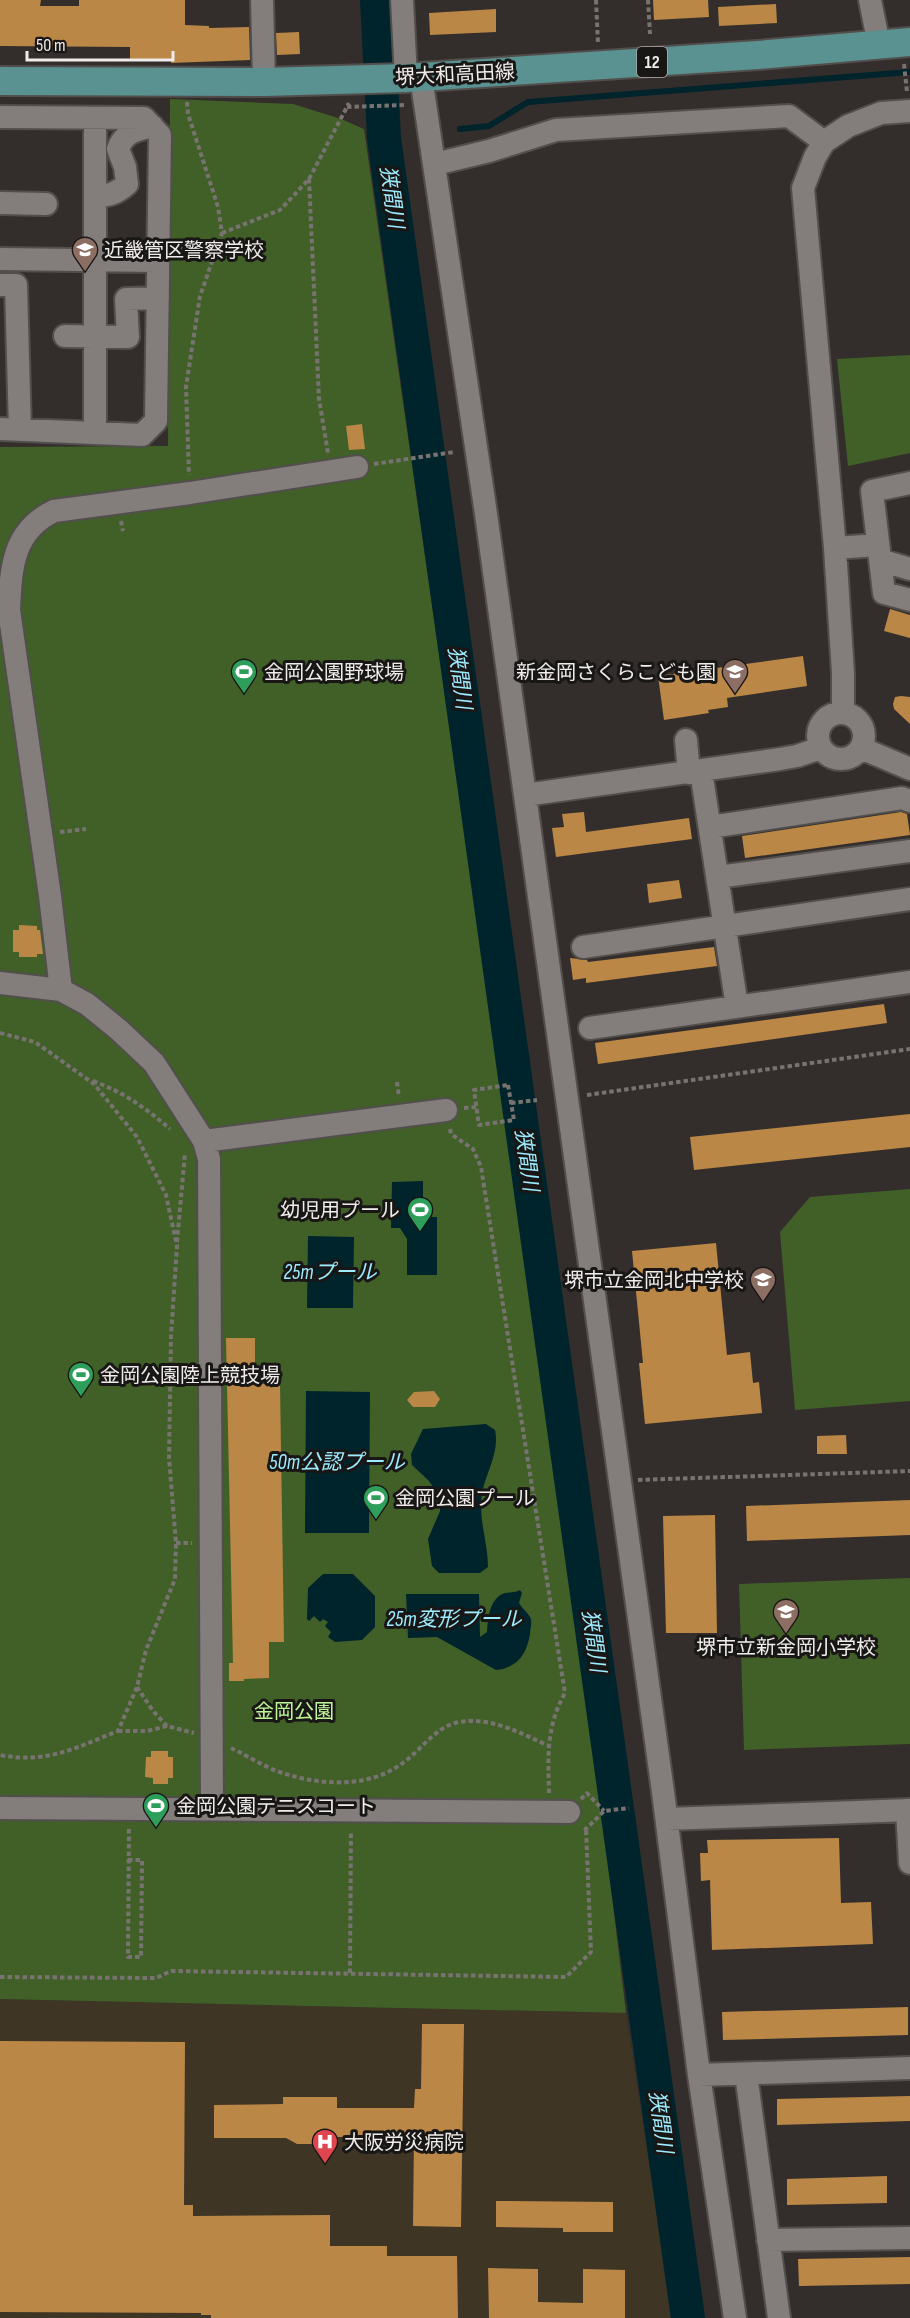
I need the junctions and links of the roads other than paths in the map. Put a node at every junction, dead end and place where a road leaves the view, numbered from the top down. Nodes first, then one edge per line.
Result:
1 (262, 0) edge
2 (402, 0) edge
3 (870, 0) edge
4 (897, 48) edge
5 (0, 81) edge
6 (264, 82) junction
7 (389, 91) junction
8 (910, 111) edge
9 (0, 117) edge
10 (96, 118) junction
11 (152, 126) junction
12 (824, 142) junction
13 (435, 164) junction
14 (96, 196) junction
15 (0, 203) edge
16 (46, 204) dead end
17 (0, 259) edge
18 (95, 261) junction
19 (158, 261) junction
20 (0, 285) edge
21 (158, 298) junction
22 (65, 336) dead end
23 (95, 336) junction
24 (10, 430) edge
25 (95, 433) junction
26 (357, 467) dead end
27 (910, 483) edge
28 (835, 548) junction
29 (879, 553) junction
30 (910, 569) edge
31 (910, 600) edge
32 (843, 713) junction
33 (686, 740) dead end
34 (821, 748) junction
35 (861, 748) junction
36 (910, 769) edge
37 (695, 772) junction
38 (525, 795) junction
39 (910, 801) edge
40 (710, 827) junction
41 (910, 851) edge
42 (718, 877) junction
43 (910, 899) edge
44 (725, 926) junction
45 (583, 947) dead end
46 (910, 982) edge
47 (0, 983) edge
48 (61, 990) junction
49 (737, 1006) junction
50 (590, 1028) dead end
51 (446, 1110) road end
52 (196, 1143) junction
53 (0, 1808) edge
54 (212, 1808) junction
55 (909, 1810) edge
56 (559, 1812) road end
57 (667, 1819) junction
58 (910, 1863) edge
59 (910, 2068) edge
60 (746, 2074) junction
61 (699, 2075) junction
62 (910, 2238) edge
63 (768, 2240) junction
64 (735, 2318) edge
65 (779, 2318) edge

1 - 6 street
2 - 7 street
3 - 4 street
4 - 7 main road, 堺大和高田線 / 12
5 - 6 main road, 堺大和高田線 / 12
6 - 7 main road, 堺大和高田線 / 12
7 - 13 street
8 - 12 street
9 - 10 street
10 - 11 street
10 - 14 street
11 - 14 street
11 - 19 street
12 - 13 street
12 - 28 street
13 - 38 street
14 - 18 street
15 - 16 street
17 - 18 street
18 - 19 street
18 - 23 street
19 - 21 street
20 - 24 street
21 - 23 street
21 - 25 street
22 - 23 street
23 - 25 street
24 - 25 street
26 - 48 street
27 - 29 street
28 - 29 street
28 - 32 street
29 - 30 street
29 - 31 street
32 - 34 street
32 - 35 street
33 - 37 street
34 - 35 street
34 - 37 street
35 - 36 street
37 - 38 street
37 - 40 street
38 - 57 street
39 - 40 street
40 - 42 street
41 - 42 street
42 - 44 street
43 - 44 street
44 - 45 street
44 - 49 street
46 - 49 street
47 - 48 street
48 - 52 street
49 - 50 street
51 - 52 street
52 - 54 street
53 - 54 street
54 - 56 street
55 - 57 street
55 - 58 street
57 - 61 street
59 - 60 street
60 - 61 street
60 - 63 street
61 - 64 street
62 - 63 street
63 - 65 street

